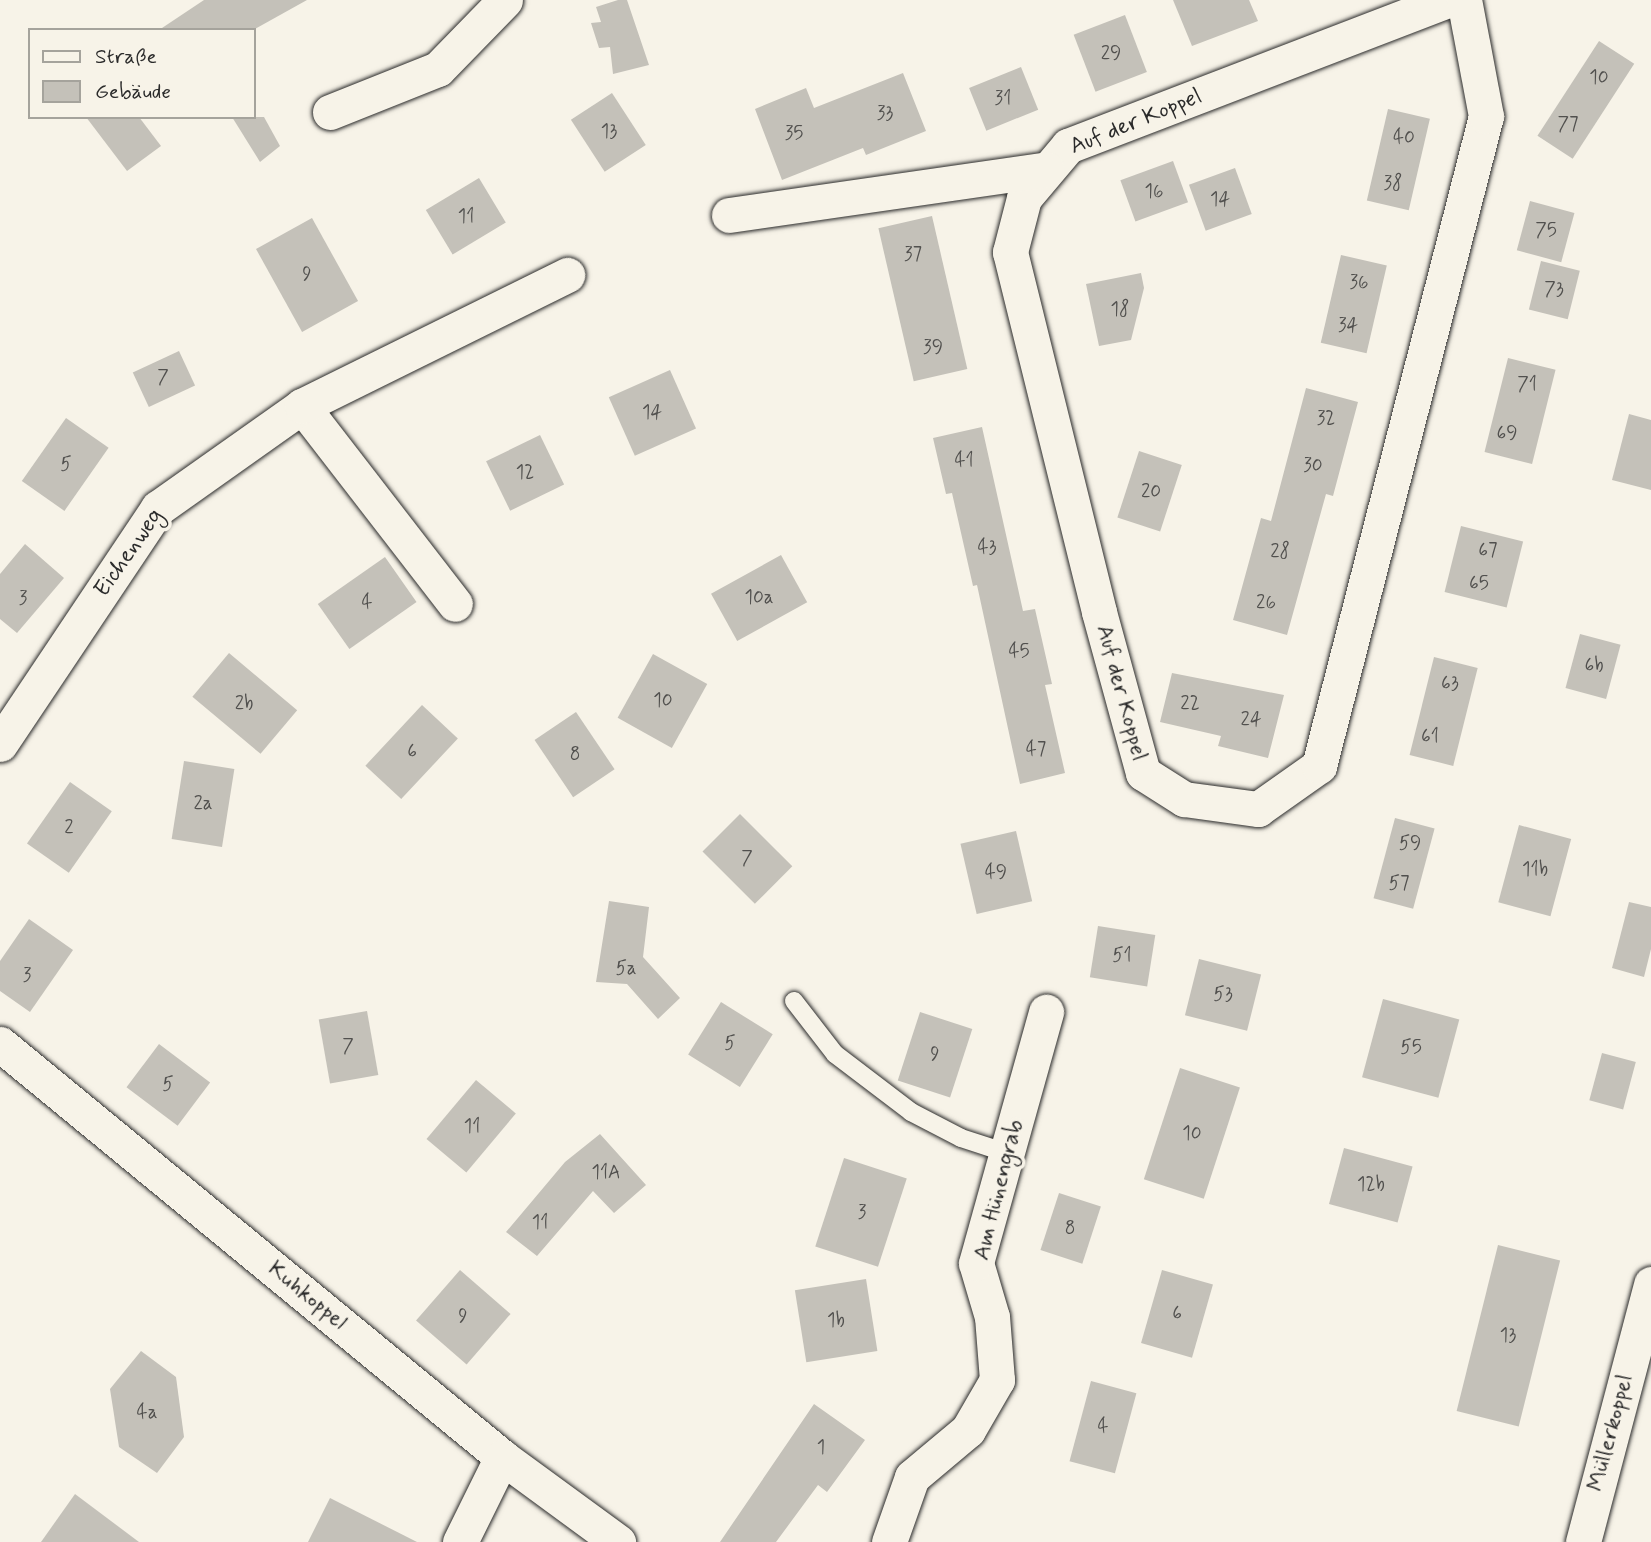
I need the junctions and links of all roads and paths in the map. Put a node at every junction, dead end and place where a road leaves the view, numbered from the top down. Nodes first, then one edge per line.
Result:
1 (505, 0) edge
2 (1448, 0) edge
3 (1464, 0) edge
4 (330, 112) dead end
5 (1048, 169) junction
6 (729, 215) dead end
7 (567, 275) dead end
8 (303, 406) junction
9 (455, 604) dead end
10 (0, 744) edge
11 (793, 1001) dead end
12 (1046, 1012) dead end
13 (0, 1044) edge
14 (1007, 1153) junction
15 (1651, 1284) edge
16 (502, 1457) junction
17 (460, 1542) edge
18 (618, 1542) edge
19 (888, 1542) edge
20 (1583, 1542) edge

1 - 4 street
2 - 5 street, Auf der Koppel
3 - 5 street, Auf der Koppel
5 - 6 street
7 - 8 street, Eichenweg
8 - 9 street
8 - 10 street, Eichenweg
11 - 14 lane
12 - 14 street, Am Hünengrab
13 - 16 street, Kuhkoppel
14 - 19 street, Am Hünengrab
15 - 20 street, Müllerkoppel
16 - 17 street
16 - 18 street, Kuhkoppel

